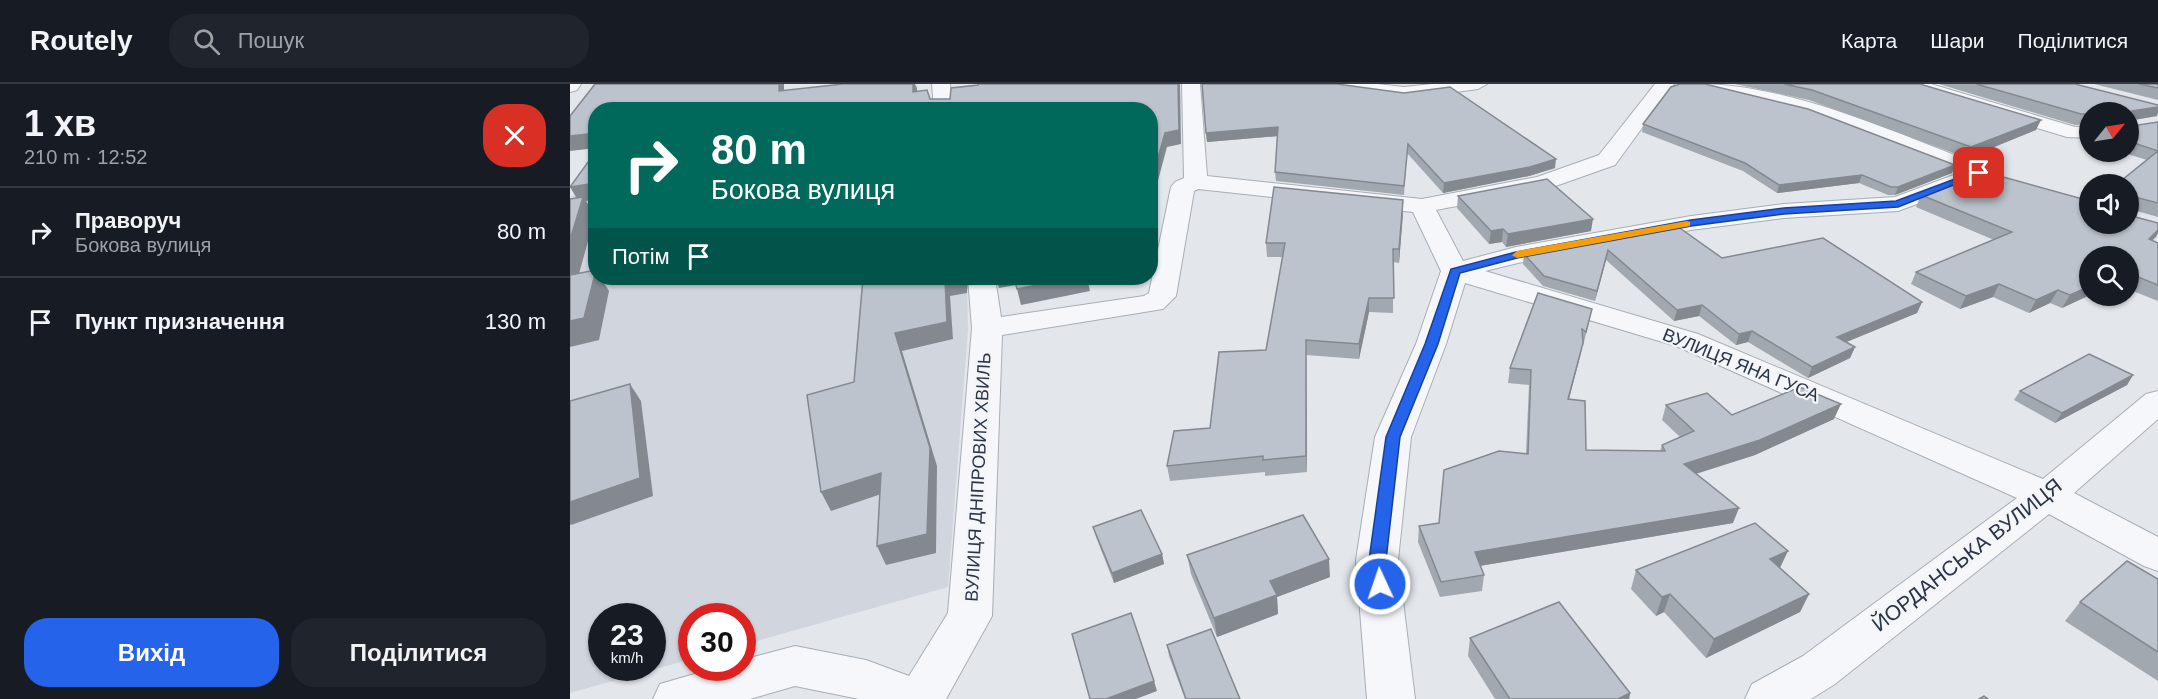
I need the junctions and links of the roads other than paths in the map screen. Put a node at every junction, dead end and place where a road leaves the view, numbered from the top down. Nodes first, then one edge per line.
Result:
1 (941, 84) edge
2 (1191, 84) edge
3 (1332, 84) edge
4 (1478, 84) edge
5 (1665, 84) edge
6 (1707, 84) edge
7 (1911, 84) edge
8 (943, 102) edge
9 (2079, 133) edge
10 (1979, 173) junction
11 (1196, 182) junction
12 (2012, 183) edge
13 (1422, 206) junction
14 (1455, 271) junction
15 (983, 285) edge
16 (987, 328) junction
17 (2158, 401) edge
18 (2047, 496) junction
19 (2158, 555) edge
20 (677, 699) edge
21 (915, 699) edge
22 (921, 699) edge
23 (1391, 699) edge
24 (1768, 699) edge

1 - 8 street
2 - 11 street
3 - 4 street
5 - 13 street
6 - 10 street
7 - 9 street
10 - 12 street
10 - 14 street
11 - 13 street
11 - 16 street
13 - 14 street
14 - 18 street, ВУЛИЦЯ ЯНА ГУСА
14 - 23 street
15 - 16 street, ВУЛИЦЯ ДНІПРОВИХ ХВИЛЬ
16 - 22 street, ВУЛИЦЯ ДНІПРОВИХ ХВИЛЬ
17 - 18 street, ЙОРДАНСЬКА ВУЛИЦЯ
18 - 19 street, ВУЛИЦЯ ЯНА ГУСА
18 - 24 street, ЙОРДАНСЬКА ВУЛИЦЯ
20 - 21 street

